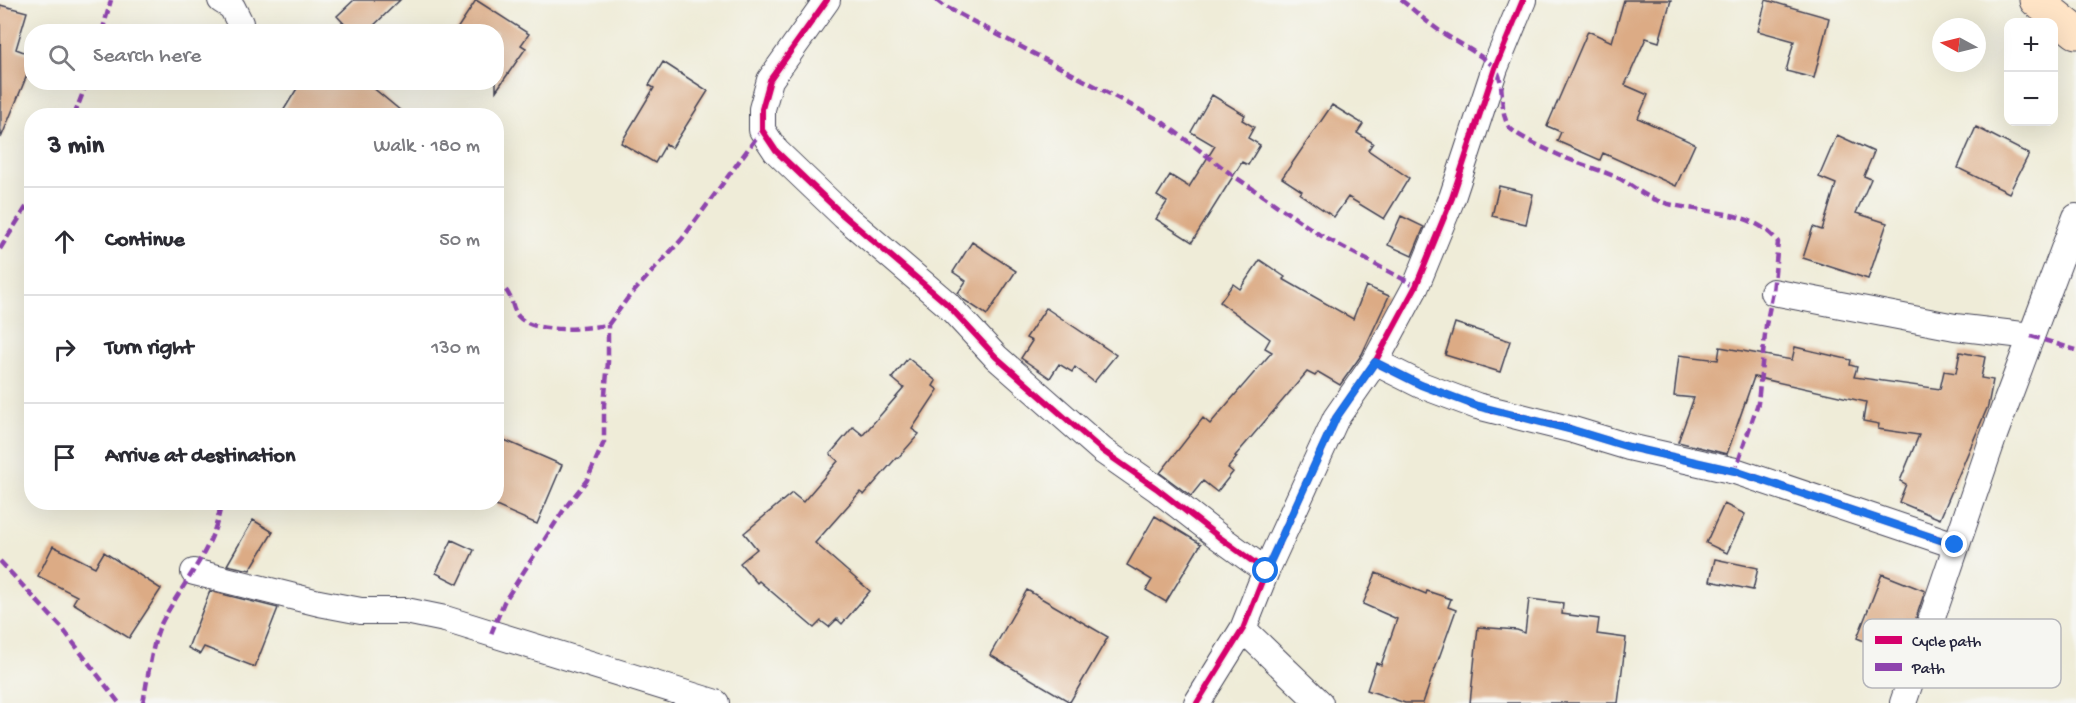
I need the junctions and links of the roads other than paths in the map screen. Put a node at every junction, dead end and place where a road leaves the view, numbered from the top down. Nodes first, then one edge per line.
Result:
1 (221, 0) edge
2 (827, 0) edge
3 (1523, 0) edge
4 (2036, 0) edge
5 (240, 23) dead end
6 (2076, 32) edge
7 (2076, 216) edge
8 (1773, 292) dead end
9 (2031, 336) junction
10 (1375, 362) junction
11 (1955, 545) junction
12 (1266, 571) junction
13 (194, 572) dead end
14 (1931, 619) edge
15 (1243, 629) junction
16 (1908, 688) edge
17 (716, 703) edge
18 (1197, 703) edge
19 (1320, 703) edge
20 (1903, 703) edge

1 - 5 street
2 - 12 street
3 - 10 street
4 - 6 main road
7 - 9 street
8 - 9 street
9 - 11 street
10 - 11 street
10 - 12 street
11 - 14 street
12 - 15 street
13 - 17 street
15 - 18 street
15 - 19 street
16 - 20 street

